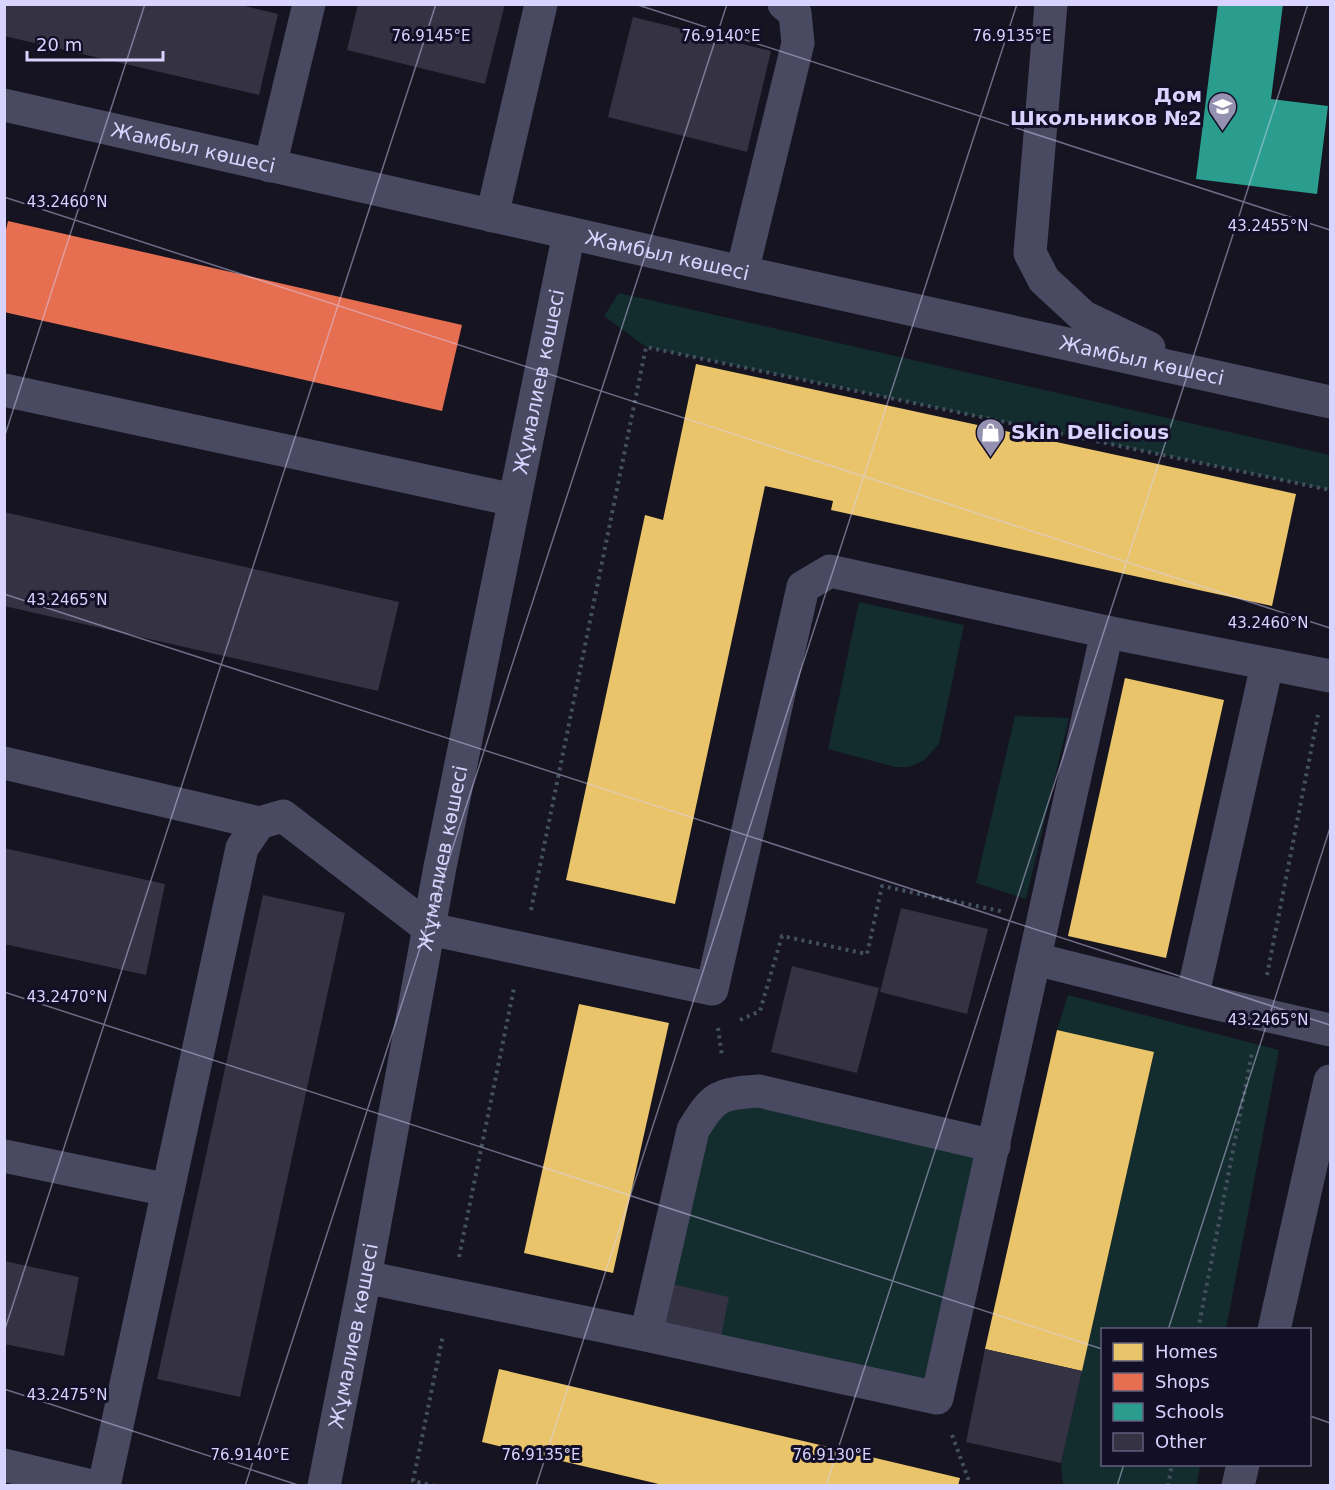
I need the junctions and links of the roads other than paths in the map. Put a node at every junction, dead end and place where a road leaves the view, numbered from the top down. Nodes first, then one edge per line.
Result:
1 (309, 4) edge
2 (541, 4) edge
3 (784, 4) edge
4 (1051, 4) edge
5 (4, 105) edge
6 (270, 166) junction
7 (492, 216) junction
8 (569, 233) junction
9 (742, 272) junction
10 (1206, 374) junction
11 (4, 390) edge
12 (1330, 402) edge
13 (514, 500) junction
14 (1107, 632) junction
15 (1268, 664) junction
16 (1330, 676) edge
17 (4, 762) edge
18 (259, 824) junction
19 (430, 929) junction
20 (1035, 959) junction
21 (1192, 998) junction
22 (1330, 1029) edge
23 (1330, 1081) edge
24 (994, 1146) junction
25 (4, 1156) edge
26 (168, 1190) junction
27 (365, 1277) junction
28 (1274, 1328) edge
29 (646, 1335) junction
30 (4, 1465) edge
31 (1243, 1466) edge
32 (92, 1485) edge
33 (104, 1485) edge
34 (324, 1485) edge
35 (1238, 1485) edge

1 - 6 street
2 - 7 street
3 - 9 street
4 - 10 street
5 - 6 street, Жамбыл көшесі
6 - 7 street, Жамбыл көшесі
7 - 8 street, Жамбыл көшесі
8 - 9 street, Жамбыл көшесі
8 - 13 street, Жұмалиев көшесі
9 - 10 street, Жамбыл көшесі
10 - 12 street, Жамбыл көшесі
11 - 13 street
13 - 19 street, Жұмалиев көшесі
14 - 15 street
14 - 19 street
14 - 20 street
15 - 16 street
15 - 21 street
17 - 18 street
18 - 19 street
18 - 26 street
19 - 27 street, Жұмалиев көшесі
20 - 21 street
20 - 24 street
21 - 22 street
23 - 28 street
24 - 29 street
24 - 29 street
25 - 26 street
26 - 33 street
27 - 29 street
27 - 34 street, Жұмалиев көшесі
30 - 32 street
31 - 35 street

